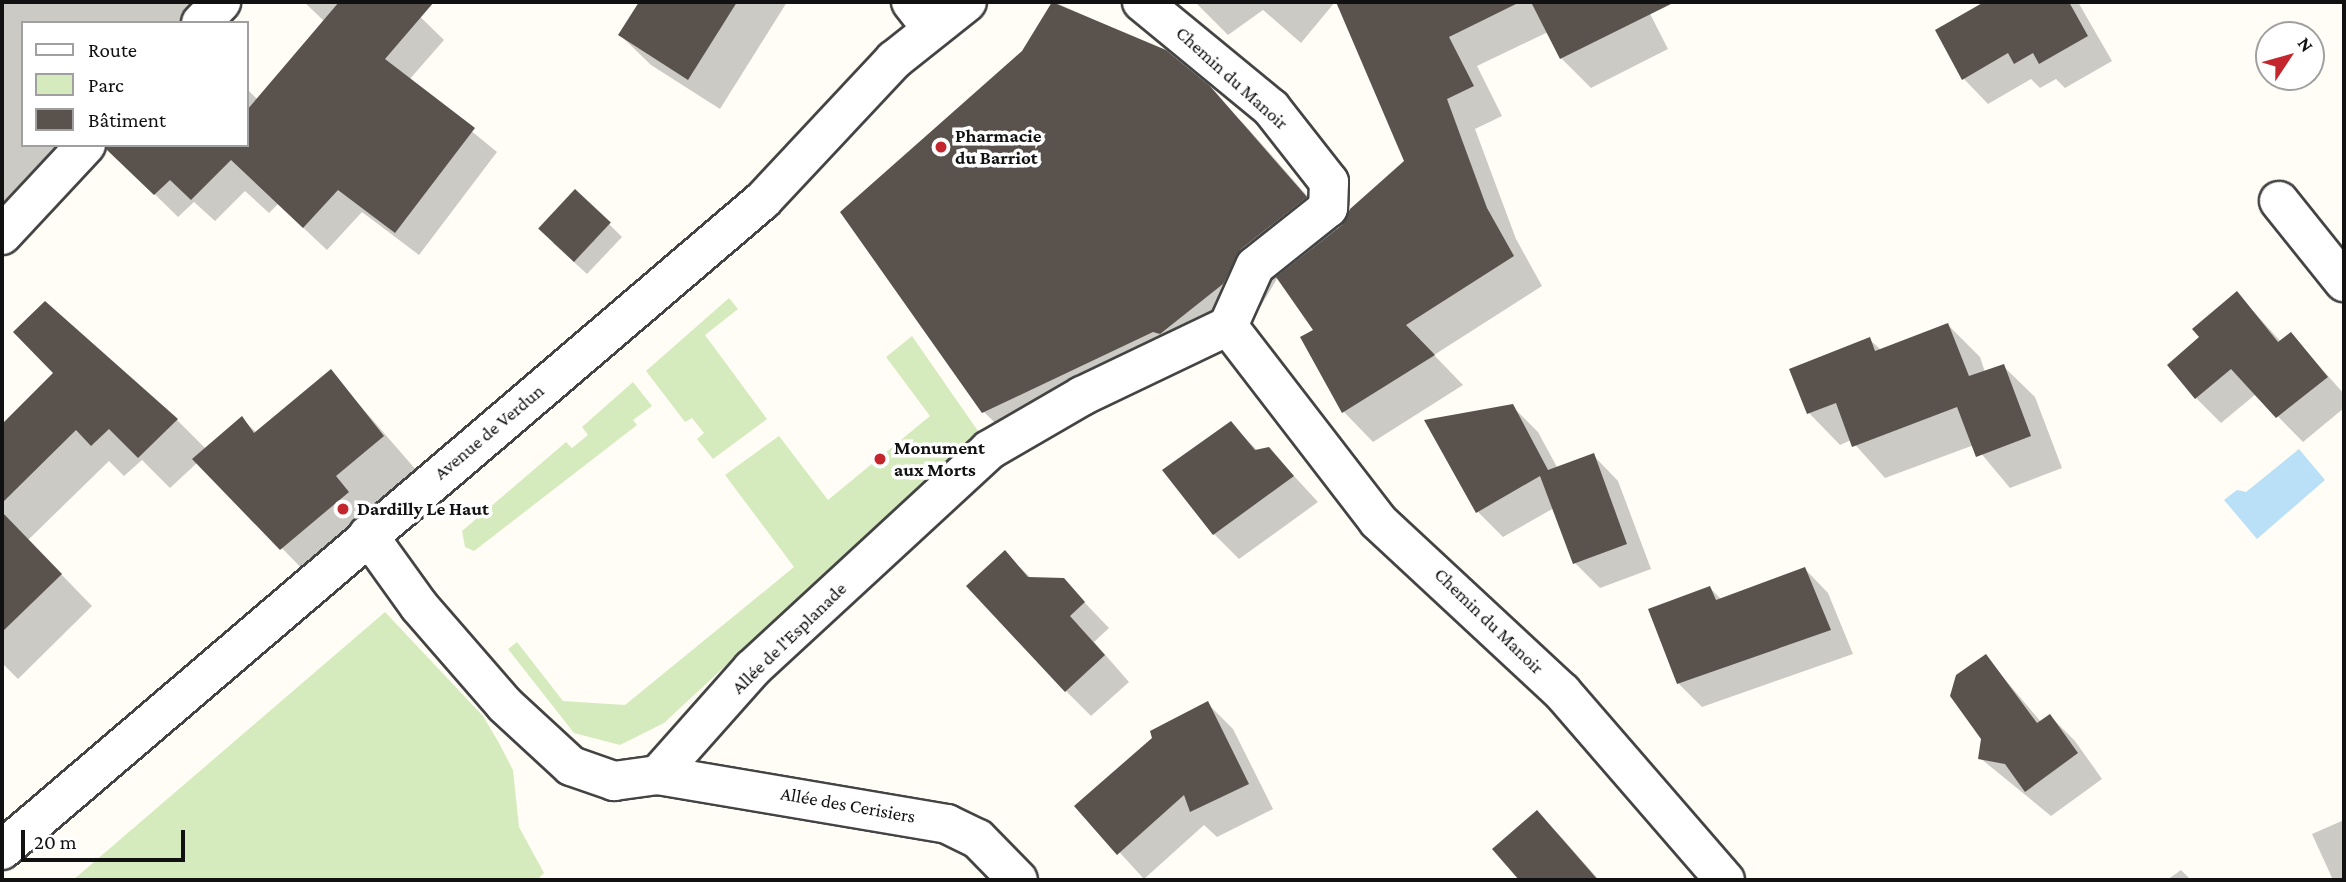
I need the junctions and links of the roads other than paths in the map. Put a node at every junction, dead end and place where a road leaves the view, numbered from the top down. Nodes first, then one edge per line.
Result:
1 (221, 2) edge
2 (967, 2) edge
3 (1142, 2) edge
4 (922, 15) edge
5 (203, 21) edge
6 (84, 147) edge
7 (2278, 201) dead end
8 (2, 235) edge
9 (2344, 282) edge
10 (1228, 326) junction
11 (368, 535) junction
12 (657, 775) junction
13 (2, 850) edge
14 (1018, 880) edge
15 (1726, 880) edge

1 - 5 street
2 - 4 street, Avenue de Verdun
3 - 10 street, Chemin du Manoir
4 - 11 street, Avenue de Verdun
6 - 8 street
7 - 9 street
10 - 12 street, Allée de l'Esplanade
10 - 15 street, Chemin du Manoir
11 - 12 street
11 - 13 street, Avenue de Verdun
12 - 14 street, Allée des Cerisiers

